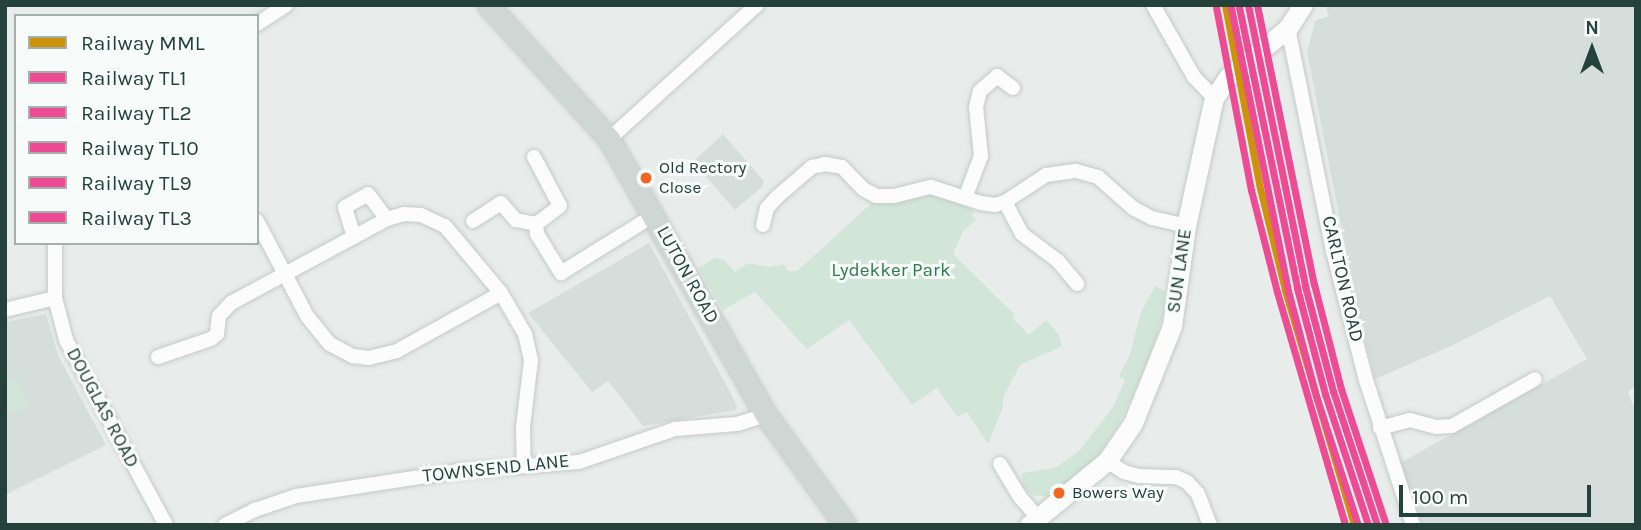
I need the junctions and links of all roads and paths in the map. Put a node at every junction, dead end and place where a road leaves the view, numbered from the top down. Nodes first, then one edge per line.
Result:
1 (286, 5) edge
2 (488, 5) edge
3 (757, 5) edge
4 (1153, 5) edge
5 (1303, 5) edge
6 (259, 23) edge
7 (1285, 31) junction
8 (1013, 88) dead end
9 (1214, 98) junction
10 (609, 139) junction
11 (534, 157) dead end
12 (965, 198) junction
13 (1005, 202) junction
14 (654, 215) junction
15 (387, 219) junction
16 (473, 221) dead end
17 (536, 224) junction
18 (259, 225) edge
19 (763, 225) dead end
20 (1186, 226) junction
21 (354, 237) junction
22 (55, 245) edge
23 (285, 276) junction
24 (1077, 284) dead end
25 (502, 293) junction
26 (55, 299) junction
27 (5, 310) edge
28 (158, 357) dead end
29 (1535, 379) dead end
30 (766, 415) junction
31 (1380, 428) junction
32 (1107, 461) junction
33 (1000, 464) dead end
34 (524, 466) junction
35 (1033, 521) edge
36 (166, 525) edge
37 (225, 525) edge
38 (845, 525) edge
39 (1210, 525) edge
40 (1413, 525) edge

1 - 6 street
2 - 10 main road, LUTON ROAD
3 - 10 street
4 - 9 street
5 - 7 street, SUN LANE
7 - 9 street, SUN LANE
7 - 31 street, CARLTON ROAD
8 - 12 street
9 - 20 street, SUN LANE
10 - 14 main road, LUTON ROAD
11 - 17 street
12 - 13 street
12 - 19 street
13 - 20 street
13 - 24 street
14 - 17 street
14 - 30 main road, LUTON ROAD
15 - 21 street
15 - 21 street
15 - 25 street
16 - 17 street
18 - 23 street
20 - 32 street, SUN LANE
21 - 23 street
22 - 26 street, DOUGLAS ROAD
23 - 25 street
23 - 28 street
25 - 34 street
26 - 27 street
26 - 36 street, DOUGLAS ROAD
29 - 31 street
30 - 34 street, TOWNSEND LANE
30 - 38 main road, LUTON ROAD
31 - 40 street, CARLTON ROAD
32 - 35 street, SUN LANE
32 - 39 street
33 - 35 street
34 - 37 street, TOWNSEND LANE

